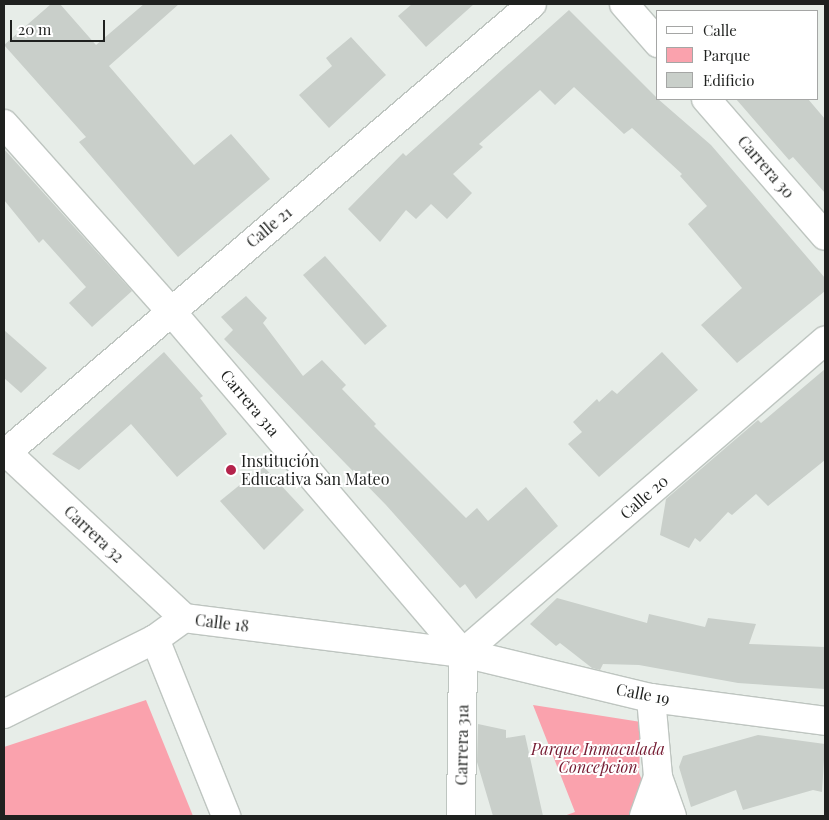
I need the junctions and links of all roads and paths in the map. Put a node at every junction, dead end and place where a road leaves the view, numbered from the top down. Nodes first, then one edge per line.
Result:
1 (532, 4) edge
2 (624, 4) edge
3 (656, 41) edge
4 (707, 100) edge
5 (4, 124) edge
6 (825, 236) edge
7 (170, 310) junction
8 (825, 341) edge
9 (6, 451) edge
10 (184, 618) junction
11 (155, 639) junction
12 (463, 653) junction
13 (651, 698) junction
14 (4, 714) edge
15 (825, 721) edge
16 (658, 777) junction
17 (226, 816) edge
18 (461, 816) edge
19 (644, 816) edge
20 (672, 816) edge

1 - 7 street, Calle 21
2 - 3 street
4 - 6 street, Carrera 30
5 - 7 street, Carrera 31a
7 - 9 street, Calle 21
7 - 12 street, Carrera 31a
8 - 12 street, Calle 20
9 - 10 street, Carrera 32
10 - 11 street, Calle 18
10 - 12 street, Calle 18
11 - 14 street, Calle 18
11 - 17 street
12 - 13 street, Calle 19
12 - 18 street, Carrera 31a
13 - 15 street, Calle 19
13 - 16 street
16 - 19 street
16 - 20 street

